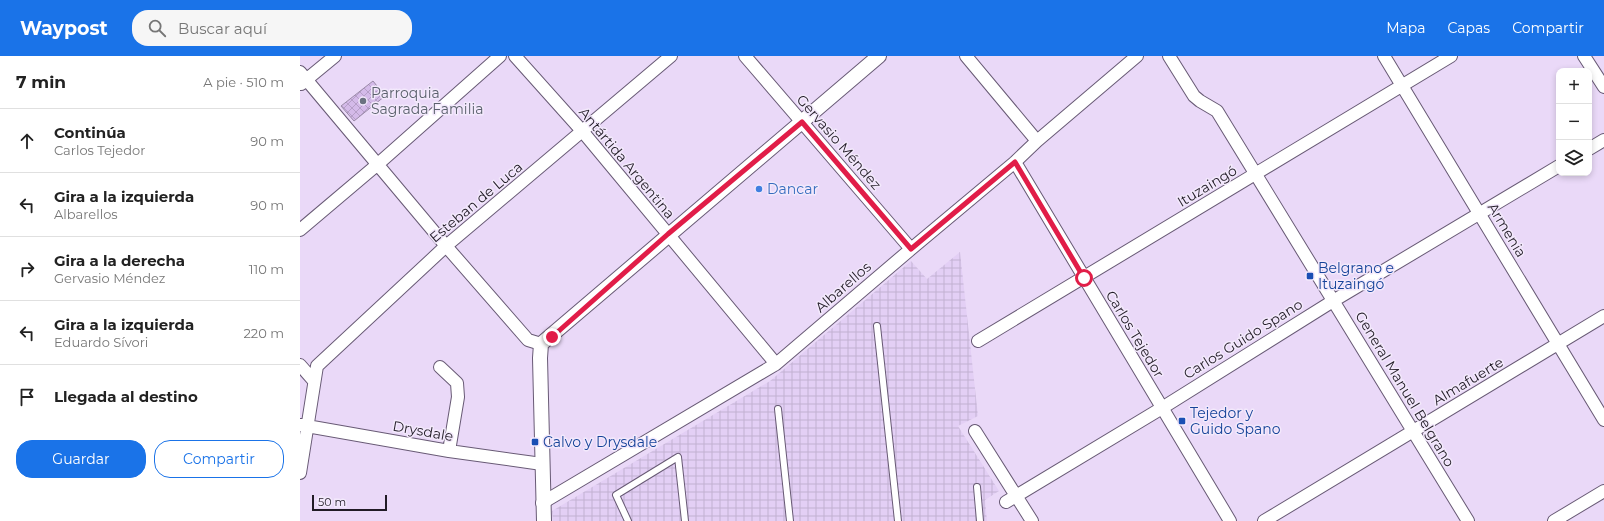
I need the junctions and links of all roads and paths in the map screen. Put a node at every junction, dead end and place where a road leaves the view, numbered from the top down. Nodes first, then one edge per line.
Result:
1 (335, 56) edge
2 (500, 56) edge
3 (515, 56) edge
4 (671, 56) edge
5 (745, 56) edge
6 (879, 56) edge
7 (966, 56) edge
8 (1137, 56) edge
9 (1169, 56) edge
10 (1384, 56) edge
11 (1451, 56) edge
12 (1584, 56) edge
13 (302, 78) edge
14 (1402, 85) junction
15 (1604, 87) edge
16 (802, 122) junction
17 (583, 132) junction
18 (1604, 140) edge
19 (1037, 141) junction
20 (1592, 147) edge
21 (1015, 162) junction
22 (378, 164) junction
23 (1556, 168) edge
24 (1255, 174) junction
25 (1479, 214) junction
26 (300, 230) edge
27 (668, 234) junction
28 (446, 246) junction
29 (911, 249) junction
30 (1084, 278) junction
31 (1334, 301) junction
32 (1604, 316) edge
33 (877, 326) dead end
34 (978, 341) dead end
35 (541, 344) junction
36 (1558, 344) junction
37 (776, 364) junction
38 (300, 365) edge
39 (440, 367) dead end
40 (314, 381) junction
41 (1162, 408) junction
42 (778, 409) dead end
43 (1604, 420) edge
44 (304, 426) edge
45 (975, 431) dead end
46 (1413, 431) junction
47 (449, 451) junction
48 (542, 464) junction
49 (300, 473) edge
50 (977, 487) dead end
51 (1604, 491) edge
52 (1017, 496) junction
53 (1006, 502) dead end
54 (542, 503) junction
55 (544, 521) edge
56 (628, 521) edge
57 (685, 521) edge
58 (790, 521) edge
59 (898, 521) edge
60 (980, 521) edge
61 (1032, 521) edge
62 (1230, 521) edge
63 (1264, 521) edge
64 (1468, 521) edge
65 (1554, 521) edge

1 - 13 street
2 - 22 street
3 - 17 street, Antártida Argentina
4 - 17 street, Esteban de Luca
5 - 16 street, Gervasio Méndez
6 - 16 street
7 - 19 street
8 - 19 street, Albarellos
9 - 24 street, General Manuel Belgrano
10 - 14 street, Armenia
11 - 14 street, Ituzaingó
12 - 15 street
13 - 22 street
14 - 24 street, Ituzaingó
14 - 25 street, Armenia
16 - 27 street
16 - 29 street, Gervasio Méndez
17 - 27 street, Antártida Argentina
17 - 28 street, Esteban de Luca
18 - 20 street
19 - 21 street, Albarellos
21 - 29 street, Albarellos
21 - 30 street, Carlos Tejedor
22 - 26 street
22 - 28 street
23 - 25 street, Carlos Guido Spano
24 - 30 street, Ituzaingó
24 - 31 street, General Manuel Belgrano
25 - 31 street, Carlos Guido Spano
25 - 36 street, Armenia
27 - 35 street
27 - 37 street, Antártida Argentina
28 - 35 street
28 - 40 street, Esteban de Luca
29 - 37 street, Albarellos
30 - 34 street, Ituzaingó
30 - 41 street, Carlos Tejedor
31 - 41 street, Carlos Guido Spano
31 - 46 street, General Manuel Belgrano
32 - 36 street, Almafuerte
33 - 59 lane
35 - 48 street
36 - 43 street, Armenia
36 - 46 street, Almafuerte
37 - 54 street, Albarellos
38 - 40 street
39 - 47 street
40 - 44 street, Esteban de Luca
41 - 52 street, Carlos Guido Spano
41 - 62 street, Carlos Tejedor
42 - 58 lane
44 - 47 street, Drysdale
44 - 49 street, Esteban de Luca
45 - 52 street
46 - 63 street, Almafuerte
46 - 64 street, General Manuel Belgrano
47 - 48 street, Drysdale
48 - 54 street
50 - 60 lane
51 - 65 street
52 - 53 street, Carlos Guido Spano
52 - 61 street
54 - 55 street
56 - 57 lane

